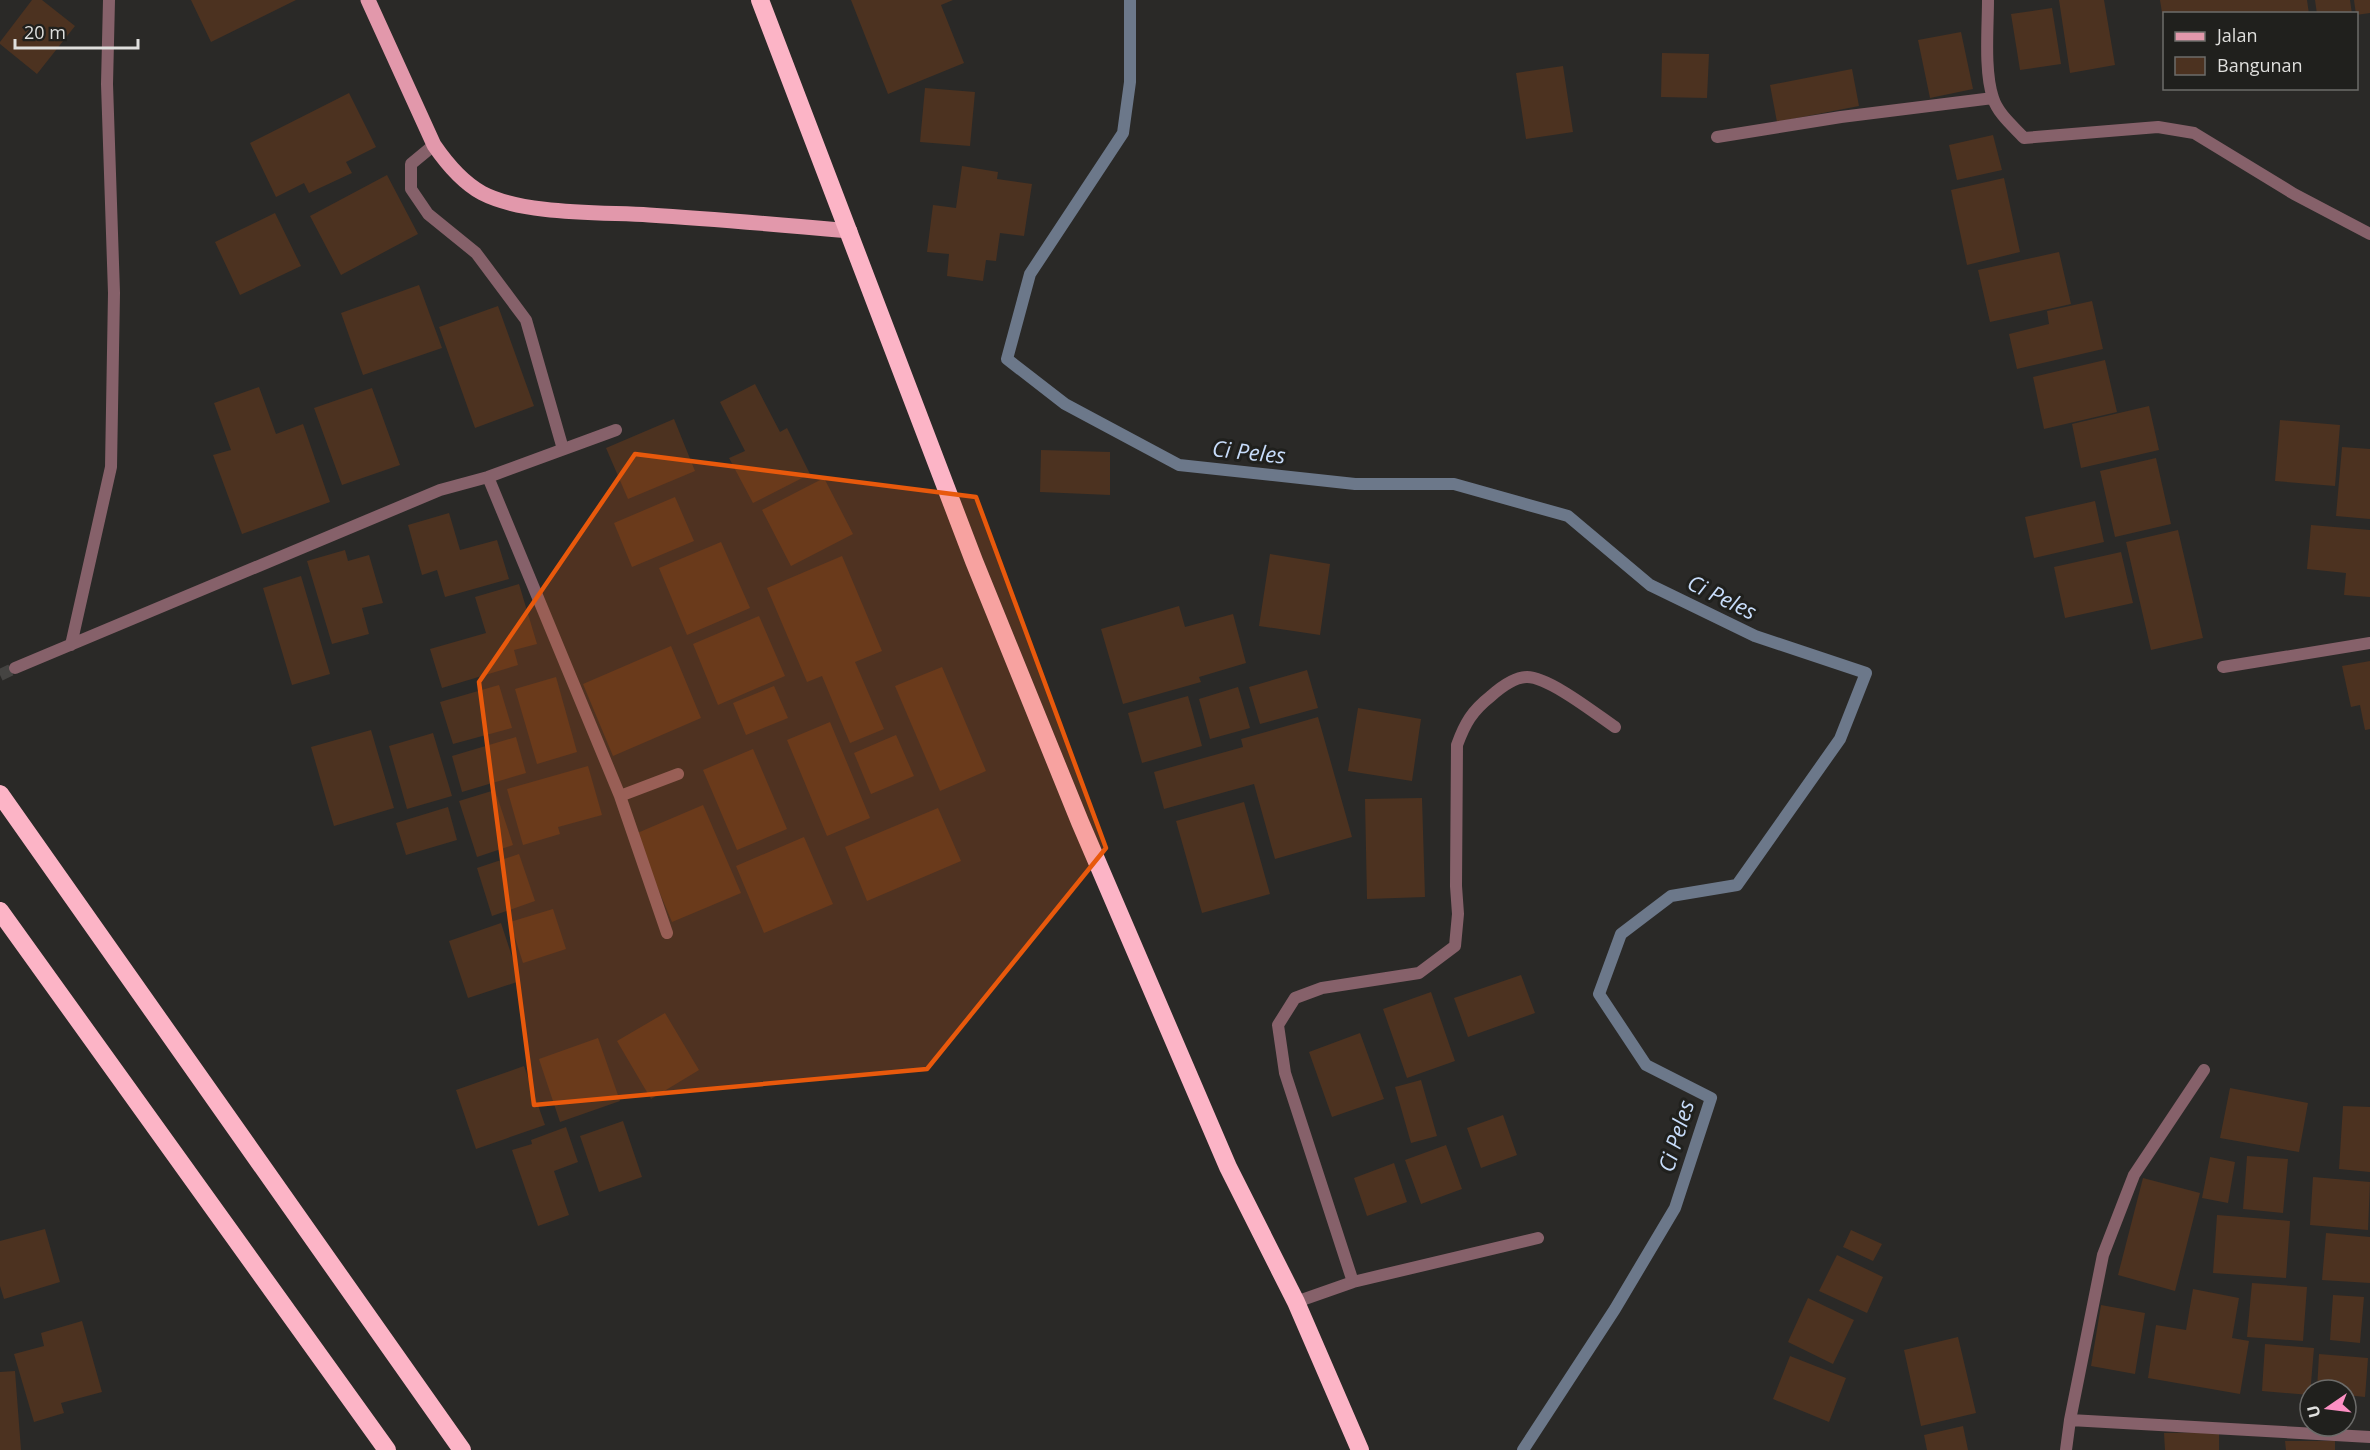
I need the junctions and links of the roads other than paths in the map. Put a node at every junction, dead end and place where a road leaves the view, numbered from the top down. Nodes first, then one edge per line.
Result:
1 (109, 0) edge
2 (368, 0) edge
3 (760, 0) edge
4 (1988, 0) edge
5 (1993, 98) junction
6 (1717, 137) dead end
7 (434, 145) junction
8 (849, 231) junction
9 (2370, 234) edge
10 (616, 430) dead end
11 (563, 449) junction
12 (488, 477) junction
13 (2370, 643) edge
14 (71, 645) junction
15 (2223, 667) dead end
16 (15, 668) tunnel mouth
17 (1615, 727) dead end
18 (678, 774) dead end
19 (0, 794) edge
20 (620, 796) junction
21 (0, 911) edge
22 (667, 933) dead end
23 (2204, 1070) dead end
24 (1538, 1238) dead end
25 (1353, 1282) junction
26 (1296, 1302) junction
27 (2070, 1420) junction
28 (2370, 1437) edge
29 (387, 1450) edge
30 (462, 1450) edge
31 (1360, 1450) edge
32 (2066, 1450) edge

1 - 14 street
2 - 7 main road
3 - 8 highway
4 - 5 street
5 - 6 street
5 - 9 street
7 - 8 main road
7 - 11 street
8 - 26 highway
10 - 11 street
11 - 12 street
12 - 14 street
12 - 20 street
13 - 15 street
14 - 16 street
17 - 25 street
18 - 20 street
19 - 30 highway
20 - 22 street
21 - 29 highway
23 - 27 street
24 - 25 street
25 - 26 street
26 - 31 highway
27 - 28 street
27 - 32 street

